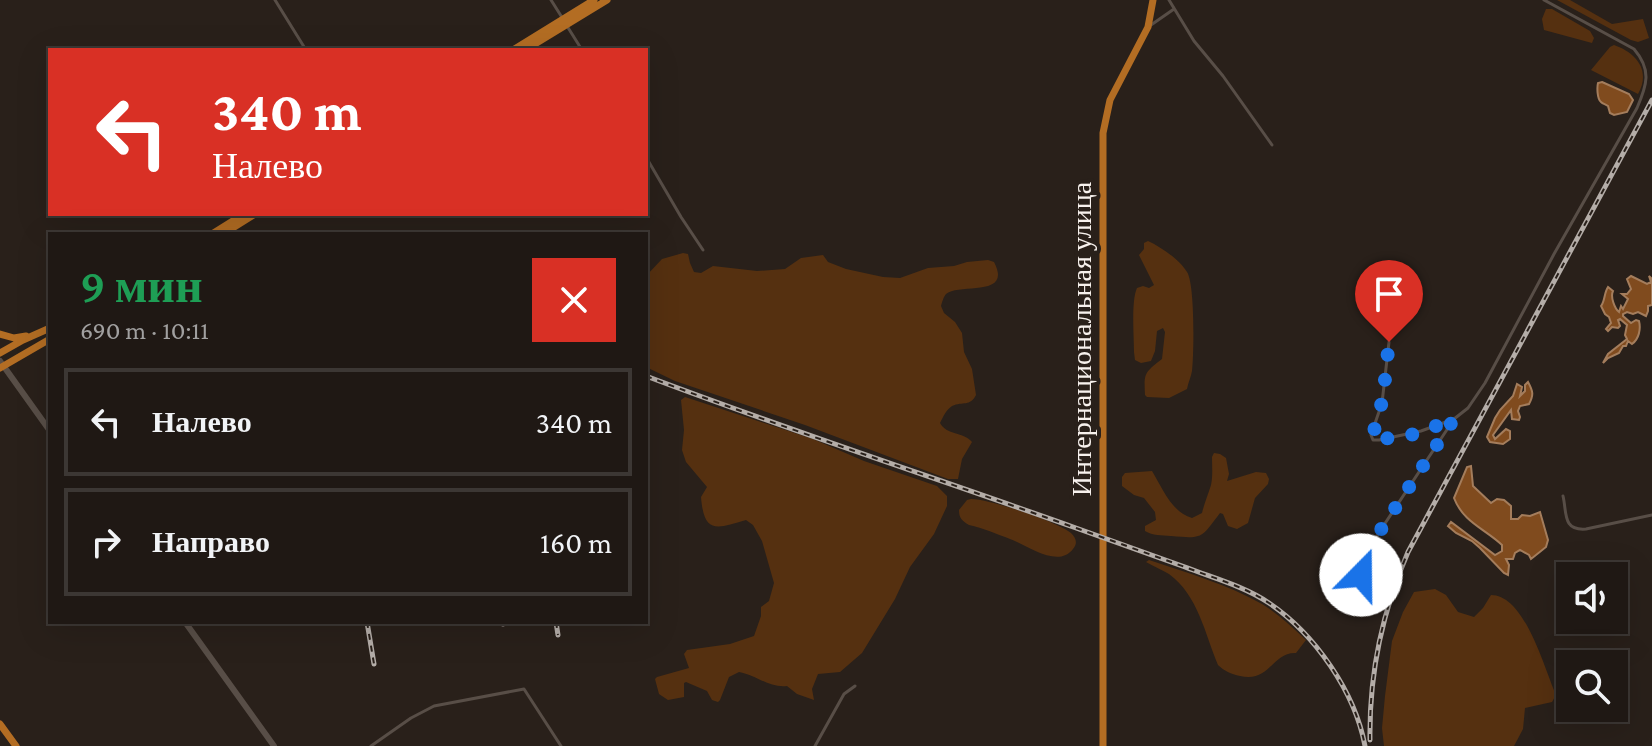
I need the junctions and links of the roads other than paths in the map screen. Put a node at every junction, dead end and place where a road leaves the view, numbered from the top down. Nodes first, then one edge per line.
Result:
1 (275, 0) edge
2 (551, 0) edge
3 (594, 0) edge
4 (607, 0) edge
5 (1153, 0) edge
6 (1169, 0) edge
7 (1544, 0) edge
8 (1174, 9) junction
9 (1155, 17) junction
10 (565, 22) junction
11 (305, 48) edge
12 (517, 48) edge
13 (528, 48) edge
14 (581, 48) edge
15 (1272, 145) dead end
16 (648, 160) edge
17 (241, 216) edge
18 (252, 216) edge
19 (215, 232) edge
20 (226, 232) edge
21 (703, 250) dead end
22 (48, 329) edge
23 (0, 334) edge
24 (36, 334) junction
25 (48, 340) edge
26 (1389, 342) dead end
27 (0, 353) edge
28 (1, 365) edge
29 (1454, 419) junction
30 (48, 428) edge
31 (1563, 496) dead end
32 (1652, 515) edge
33 (1357, 608) dead end
34 (186, 624) edge
35 (855, 686) dead end
36 (0, 724) edge
37 (16, 746) edge
38 (274, 746) edge
39 (371, 746) edge
40 (561, 746) edge
41 (815, 746) edge
42 (1101, 746) edge

1 - 11 street
2 - 10 street
3 - 10 main road
4 - 10 main road
5 - 9 main road, Интернациональная улица
6 - 8 street
7 - 29 street
8 - 9 street
8 - 15 street
9 - 42 main road, Интернациональная улица
10 - 12 main road
10 - 13 main road
10 - 14 street
16 - 21 street
17 - 19 main road
18 - 20 main road
22 - 24 main road
23 - 24 main road
24 - 27 main road
25 - 28 main road
26 - 29 street
28 - 30 main road
29 - 33 street
31 - 32 street
34 - 38 main road
35 - 41 street
36 - 37 main road
39 - 40 street

